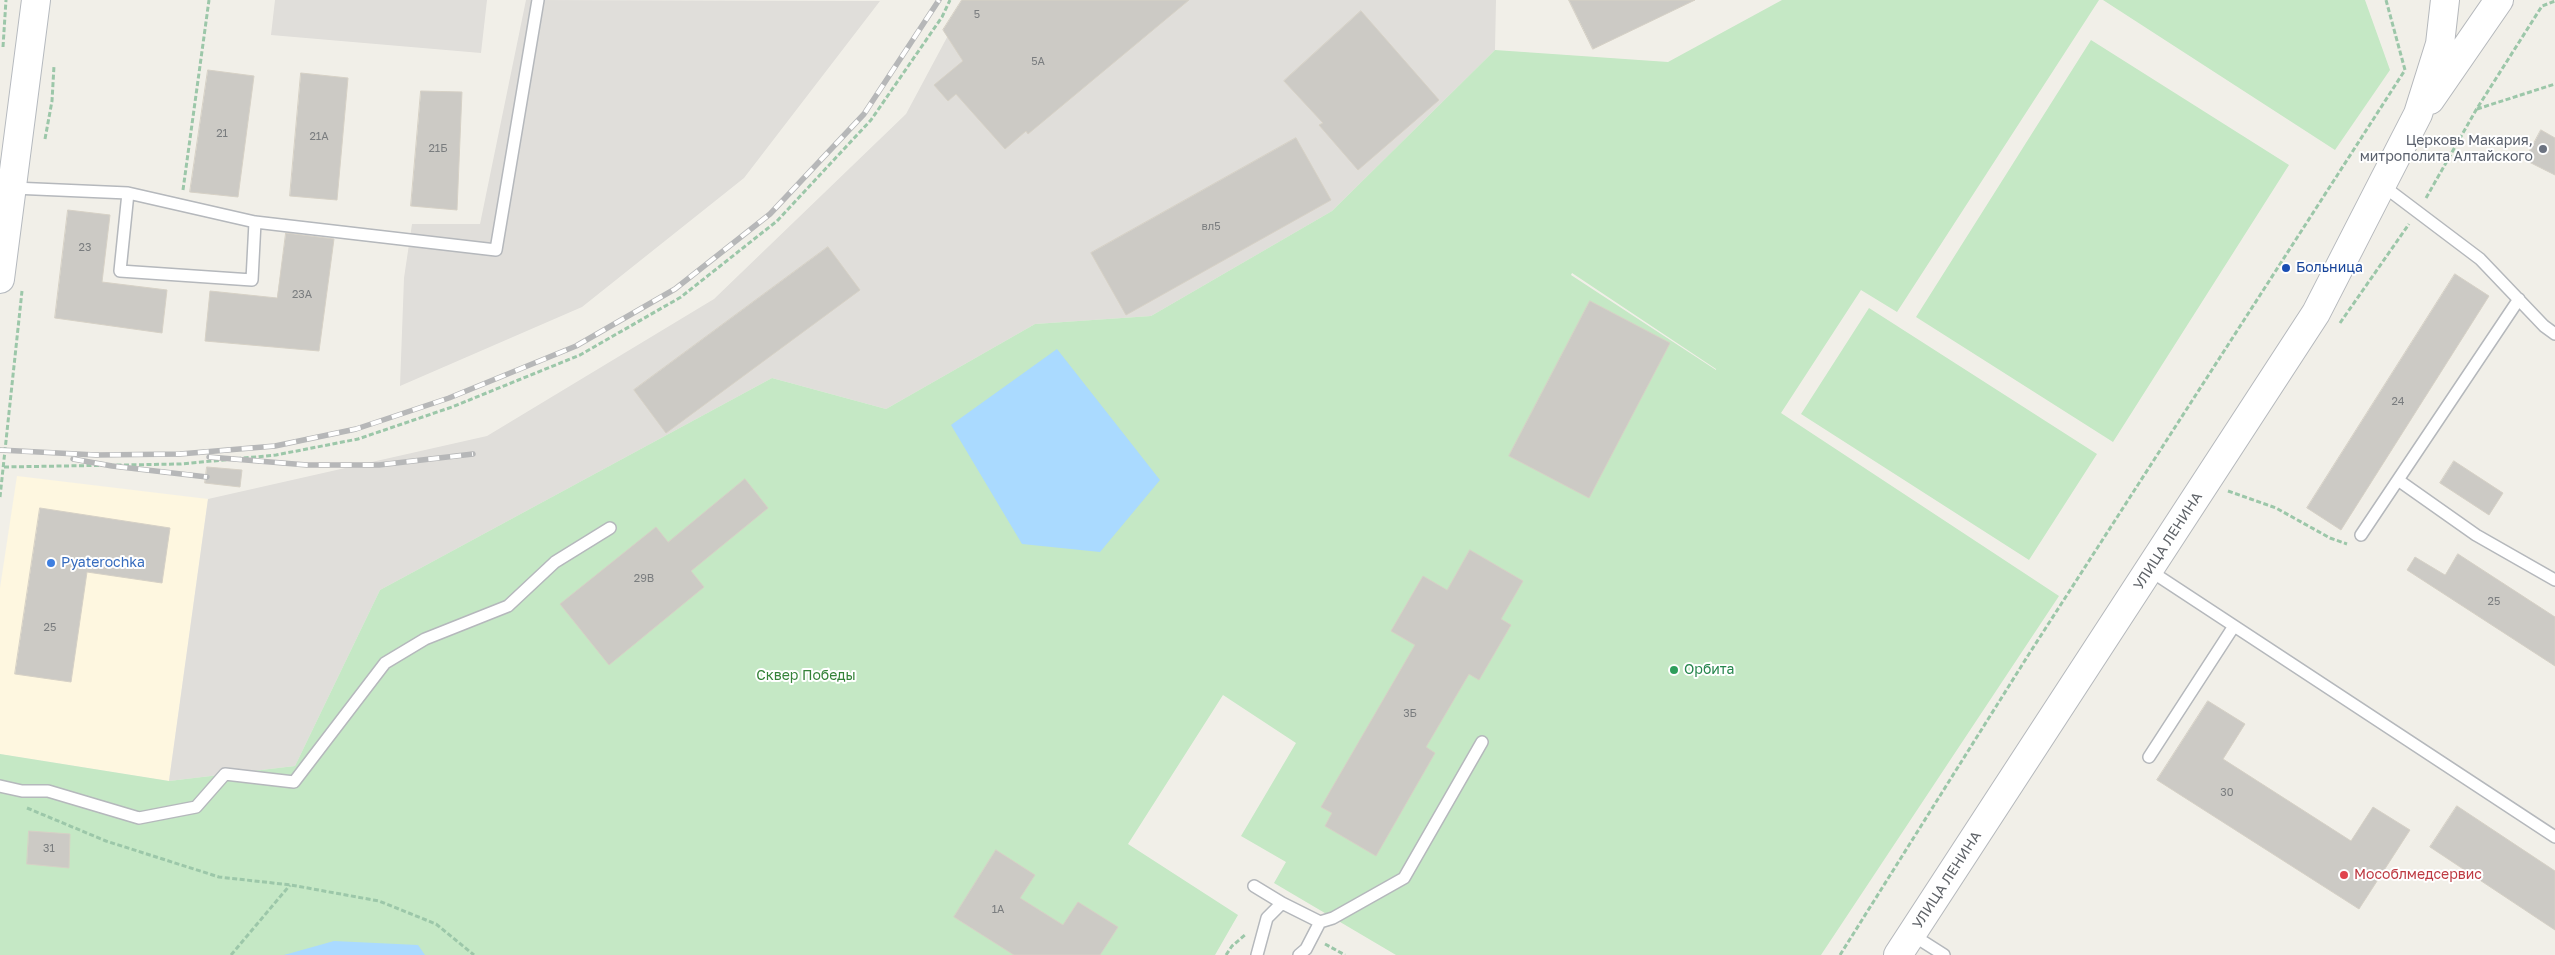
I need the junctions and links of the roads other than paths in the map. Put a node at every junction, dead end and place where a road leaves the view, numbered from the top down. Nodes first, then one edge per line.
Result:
1 (36, 0) edge
2 (538, 0) edge
3 (2445, 0) edge
4 (2499, 0) edge
5 (2418, 114) junction
6 (2382, 185) junction
7 (13, 188) junction
8 (128, 193) junction
9 (255, 222) junction
10 (0, 279) edge
11 (2518, 299) junction
12 (2555, 334) edge
13 (2398, 480) junction
14 (610, 528) dead end
15 (2361, 535) road end
16 (2148, 570) junction
17 (2555, 580) edge
18 (2234, 626) junction
19 (1482, 742) dead end
20 (2149, 757) dead end
21 (0, 786) edge
22 (2555, 837) edge
23 (1254, 886) dead end
24 (1282, 903) junction
25 (1320, 922) junction
26 (1904, 945) edge
27 (1257, 955) edge
28 (1299, 955) edge
29 (1944, 955) edge

1 - 7 street
2 - 9 lane
3 - 5 street, УЛИЦА ЛЕНИНА
4 - 5 street, УЛИЦА ЛЕНИНА
5 - 6 street, УЛИЦА ЛЕНИНА
6 - 11 lane
6 - 16 street, УЛИЦА ЛЕНИНА
7 - 8 lane
7 - 10 street
8 - 9 lane
8 - 9 lane
11 - 12 lane
11 - 13 lane
13 - 15 lane
13 - 17 lane
14 - 21 lane
16 - 18 lane
16 - 26 street, УЛИЦА ЛЕНИНА
18 - 20 lane
18 - 22 lane
19 - 25 lane
23 - 24 lane
24 - 25 lane
24 - 27 lane
25 - 28 lane
26 - 29 lane

